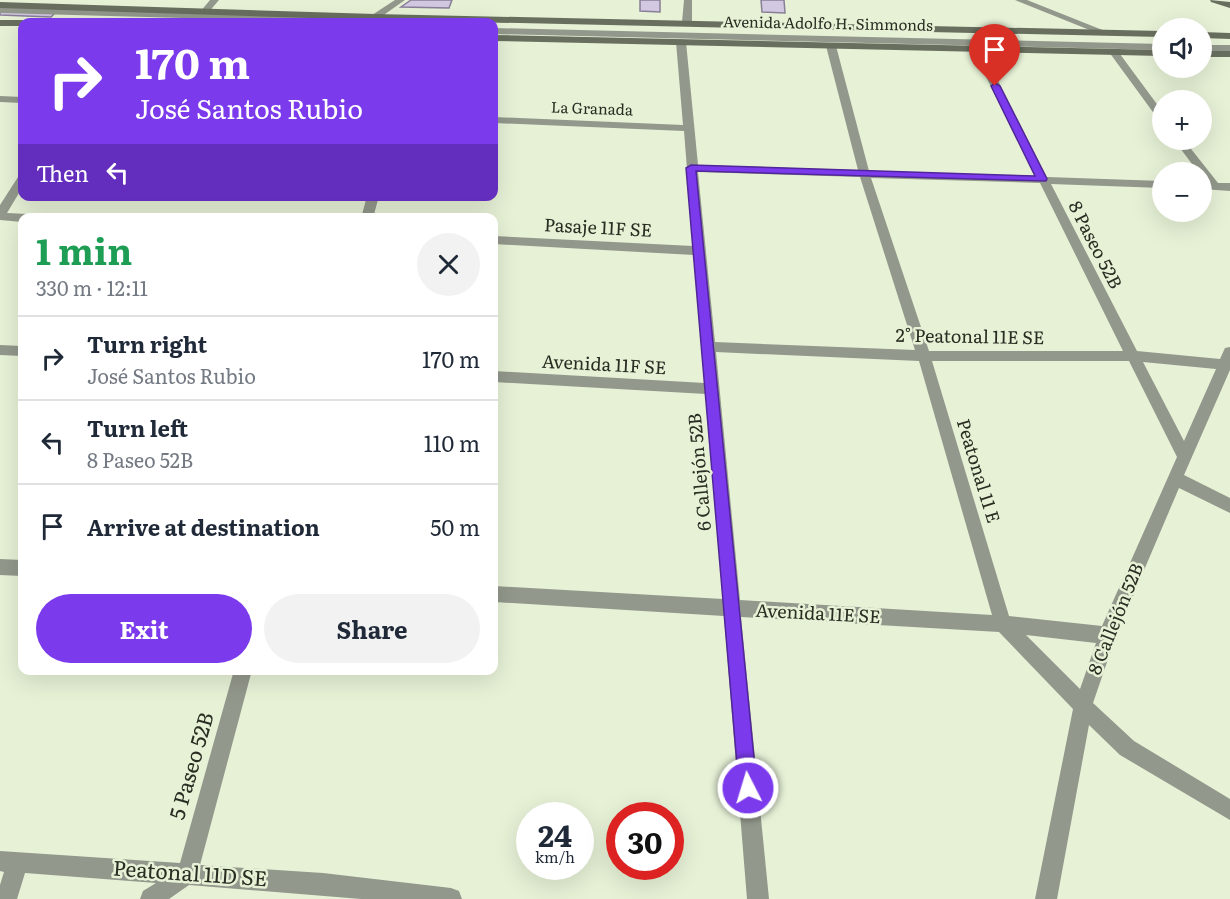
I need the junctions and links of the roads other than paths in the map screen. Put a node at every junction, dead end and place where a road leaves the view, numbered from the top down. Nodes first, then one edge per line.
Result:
1 (215, 0) edge
2 (401, 0) edge
3 (688, 0) edge
4 (1019, 0) edge
5 (1214, 0) edge
6 (32, 3) edge
7 (0, 5) edge
8 (1230, 5) edge
9 (0, 10) edge
10 (204, 12) junction
11 (0, 16) edge
12 (375, 17) junction
13 (72, 18) edge
14 (269, 18) edge
15 (437, 18) edge
16 (498, 19) edge
17 (687, 22) junction
18 (0, 23) edge
19 (18, 23) edge
20 (498, 25) edge
21 (498, 31) edge
22 (1105, 33) junction
23 (1152, 34) edge
24 (1212, 35) edge
25 (1230, 36) edge
26 (498, 38) edge
27 (1152, 41) edge
28 (1212, 41) edge
29 (681, 42) junction
30 (1230, 42) edge
31 (831, 46) junction
32 (1152, 47) edge
33 (1212, 48) edge
34 (1230, 48) edge
35 (976, 49) junction
36 (1114, 52) junction
37 (1152, 53) edge
38 (1212, 54) edge
39 (1230, 54) edge
40 (0, 99) edge
41 (18, 100) edge
42 (1152, 103) edge
43 (498, 120) edge
44 (689, 128) junction
45 (691, 168) junction
46 (864, 173) junction
47 (1042, 179) junction
48 (1152, 184) edge
49 (18, 186) edge
50 (1212, 186) edge
51 (1230, 187) edge
52 (0, 215) edge
53 (18, 217) edge
54 (498, 240) edge
55 (700, 250) junction
56 (709, 347) junction
57 (0, 350) edge
58 (18, 351) edge
59 (924, 356) junction
60 (1131, 356) junction
61 (1229, 360) edge
62 (498, 377) edge
63 (713, 389) junction
64 (1184, 457) junction
65 (1175, 478) junction
66 (1230, 506) edge
67 (0, 567) edge
68 (18, 568) edge
69 (498, 594) edge
70 (732, 609) junction
71 (1003, 624) junction
72 (1107, 635) junction
73 (242, 675) edge
74 (1083, 706) junction
75 (1230, 810) edge
76 (9, 861) edge
77 (187, 874) junction
78 (321, 891) edge
79 (6, 899) edge
80 (151, 899) edge
81 (451, 899) edge
82 (758, 899) edge
83 (1046, 899) edge

1 - 10 street
2 - 12 street
3 - 17 street
4 - 22 street
5 - 8 main road
6 - 7 main road, Avenida Adolfo H. Simmonds
6 - 10 main road, Avenida Adolfo H. Simmonds
9 - 14 street
10 - 12 main road, Avenida Adolfo H. Simmonds
11 - 13 street
12 - 15 main road, Avenida Adolfo H. Simmonds
16 - 17 main road, Avenida Adolfo H. Simmonds
17 - 22 main road, Avenida Adolfo H. Simmonds
18 - 19 main road
20 - 27 street, Avenida Adolfo H. Simmonds
21 - 32 street, Avenida Adolfo H. Simmonds
22 - 23 main road, Avenida Adolfo H. Simmonds
24 - 25 main road
26 - 29 main road, Avenida Adolfo H. Simmonds
28 - 30 street
29 - 31 main road, Avenida Adolfo H. Simmonds
29 - 44 street, 6 Callejón 52B
31 - 35 main road, Avenida Adolfo H. Simmonds
31 - 46 street, Peatonal 11 E
33 - 34 street
35 - 36 main road, Avenida Adolfo H. Simmonds
35 - 47 street, 8 Paseo 52B
36 - 37 main road, Avenida Adolfo H. Simmonds
36 - 42 street
38 - 39 main road
40 - 41 street
43 - 44 street, La Granada
44 - 45 street, 6 Callejón 52B
45 - 46 street
45 - 55 street, 6 Callejón 52B
46 - 47 street
46 - 59 street, Peatonal 11 E
47 - 48 street
47 - 60 street, 8 Paseo 52B
49 - 52 street
50 - 51 street
52 - 53 street
54 - 55 street, Pasaje 11F SE
55 - 56 street, 6 Callejón 52B
56 - 59 street, 2° Peatonal 11E SE
56 - 63 street, 6 Callejón 52B
57 - 58 street
59 - 60 street, 2° Peatonal 11E SE
59 - 71 street, Peatonal 11 E
60 - 61 street, 2° Peatonal 11E SE
60 - 64 street, 8 Paseo 52B
61 - 64 street, 8 Callejón 52B
62 - 63 street, Avenida 11F SE
63 - 70 street, 6 Callejón 52B
64 - 65 street, 8 Callejón 52B
65 - 66 street
65 - 72 street, 8 Callejón 52B
67 - 68 street
69 - 70 street, Avenida 11E SE
70 - 71 street, Avenida 11E SE
70 - 82 street, 6 Callejón 52B
71 - 72 street, Avenida 11E SE
71 - 74 street, Peatonal 11 E
72 - 74 street, 8 Callejón 52B
73 - 77 street, 5 Paseo 52B
74 - 75 street, Peatonal 11 E
74 - 83 street, 8 Callejón 52B
76 - 77 street, Peatonal 11D SE
76 - 79 street
77 - 78 street, Peatonal 11D SE
77 - 80 street
78 - 81 street, Peatonal 11D SE

